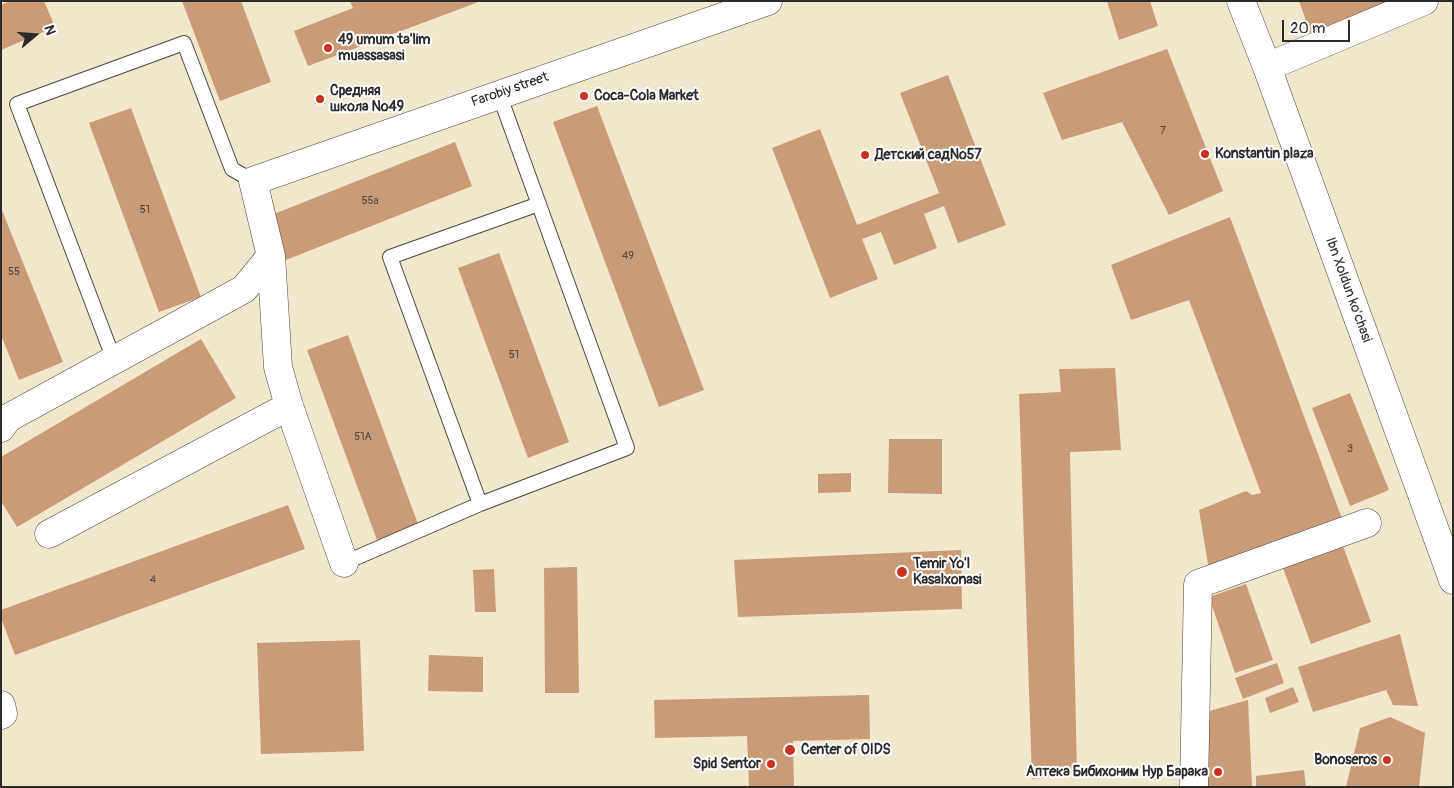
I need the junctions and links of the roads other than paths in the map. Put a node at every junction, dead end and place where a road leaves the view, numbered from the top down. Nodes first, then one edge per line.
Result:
1 (768, 1) edge
2 (1241, 1) edge
3 (1424, 1) edge
4 (1267, 67) junction
5 (499, 94) junction
6 (252, 181) junction
7 (538, 204) junction
8 (271, 256) junction
9 (114, 360) junction
10 (289, 406) junction
11 (1, 428) edge
12 (480, 504) junction
13 (1367, 523) dead end
14 (49, 534) dead end
15 (344, 563) joint
16 (1453, 580) edge
17 (1, 706) edge
18 (1, 715) edge
19 (1194, 787) edge

1 - 5 street, Farobiy street
2 - 4 street, Ibn Xoldun ko'chasi
3 - 4 street
4 - 16 street, Ibn Xoldun ko'chasi
5 - 6 street, Farobiy street
5 - 7 lane
6 - 8 street
6 - 9 lane
7 - 12 lane
7 - 12 lane
8 - 9 street
8 - 10 street
9 - 11 street
10 - 14 street
10 - 15 street
12 - 15 lane
13 - 19 street
17 - 18 street

